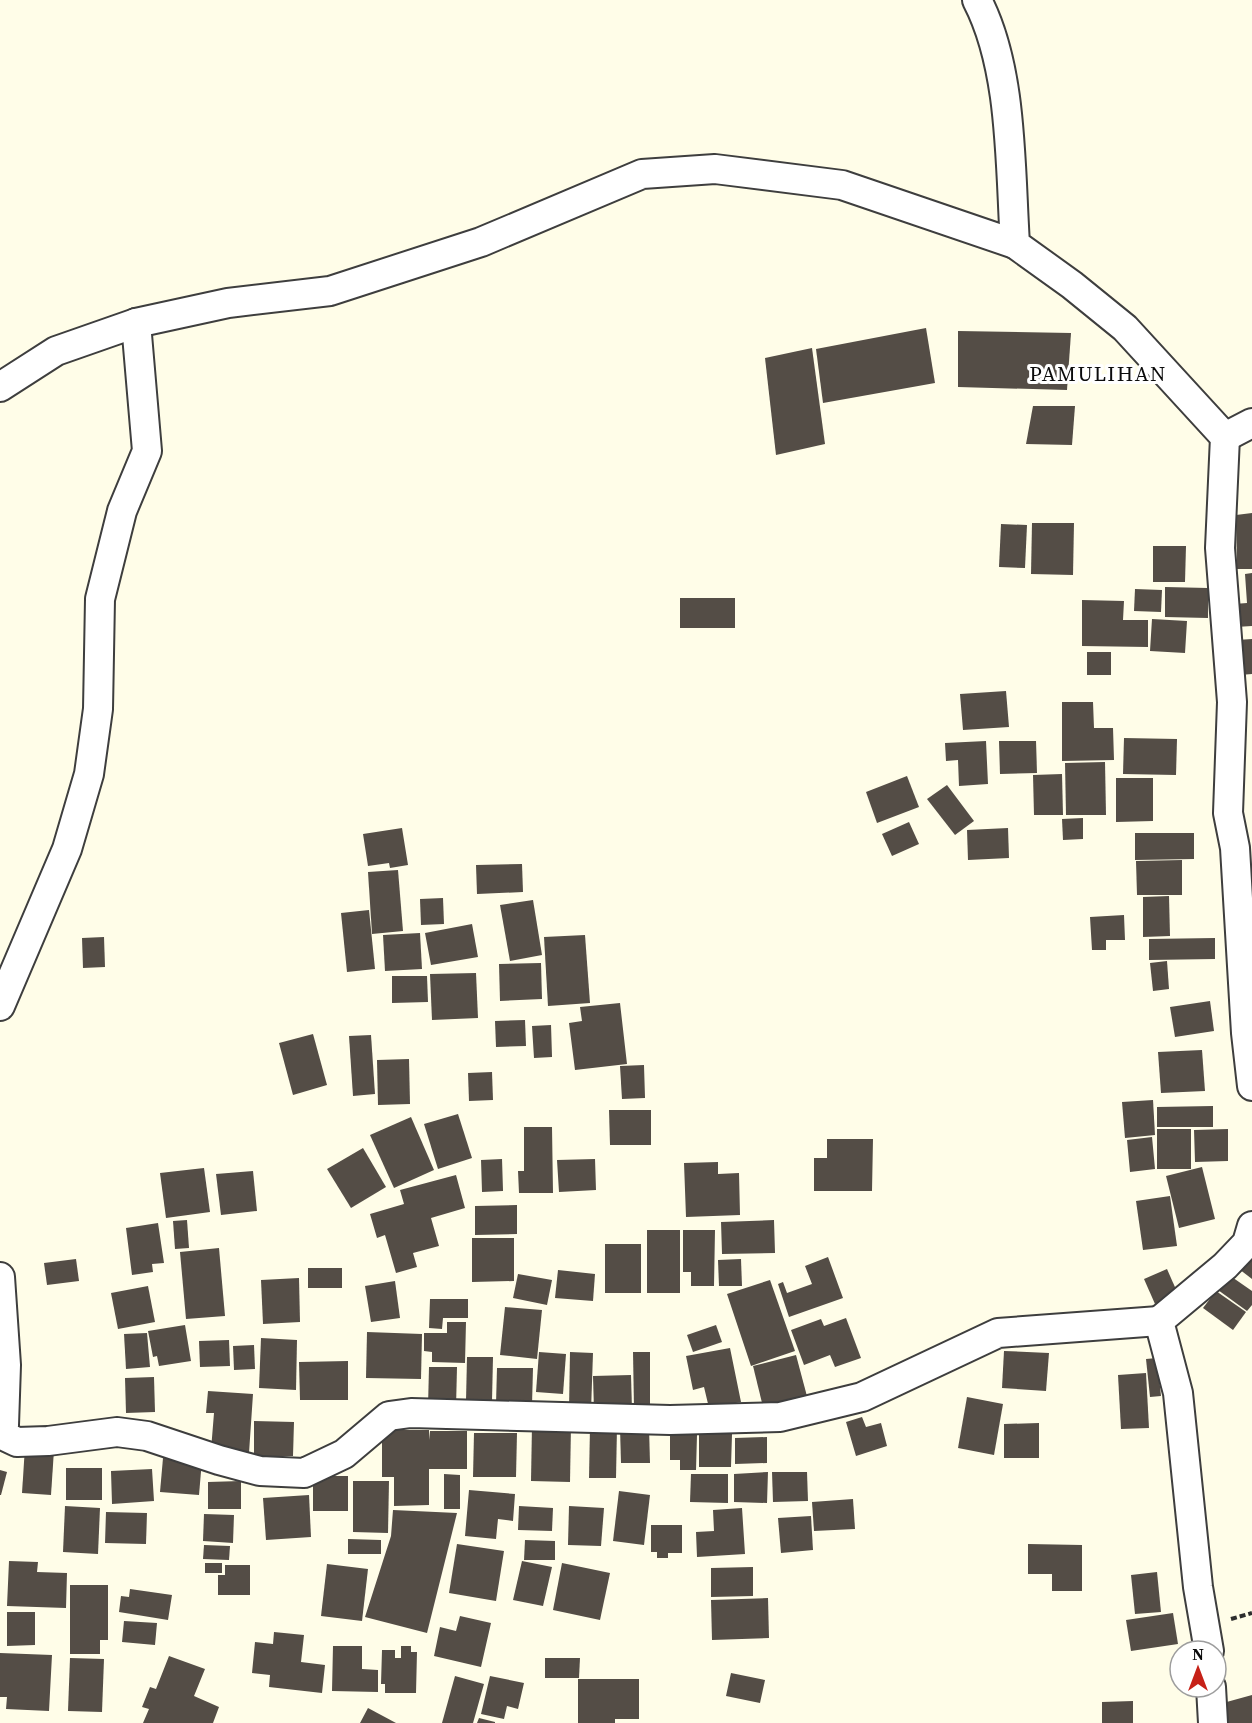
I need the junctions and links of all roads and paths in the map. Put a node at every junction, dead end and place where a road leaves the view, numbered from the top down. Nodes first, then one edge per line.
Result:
1 (977, 0) edge
2 (1015, 244) junction
3 (136, 323) junction
4 (0, 387) edge
5 (1252, 423) edge
6 (1226, 437) junction
7 (1240, 811) edge
8 (0, 1006) edge
9 (1252, 1086) edge
10 (1252, 1226) edge
11 (0, 1277) edge
12 (1159, 1321) junction
13 (0, 1434) edge
14 (1207, 1639) edge
15 (1212, 1699) edge
16 (1213, 1723) edge

1 - 2 street
2 - 3 street
2 - 6 street
3 - 4 street
3 - 8 street
5 - 6 street
6 - 7 street
7 - 9 street
10 - 12 street
11 - 13 street
12 - 13 street
12 - 14 street
15 - 16 street

